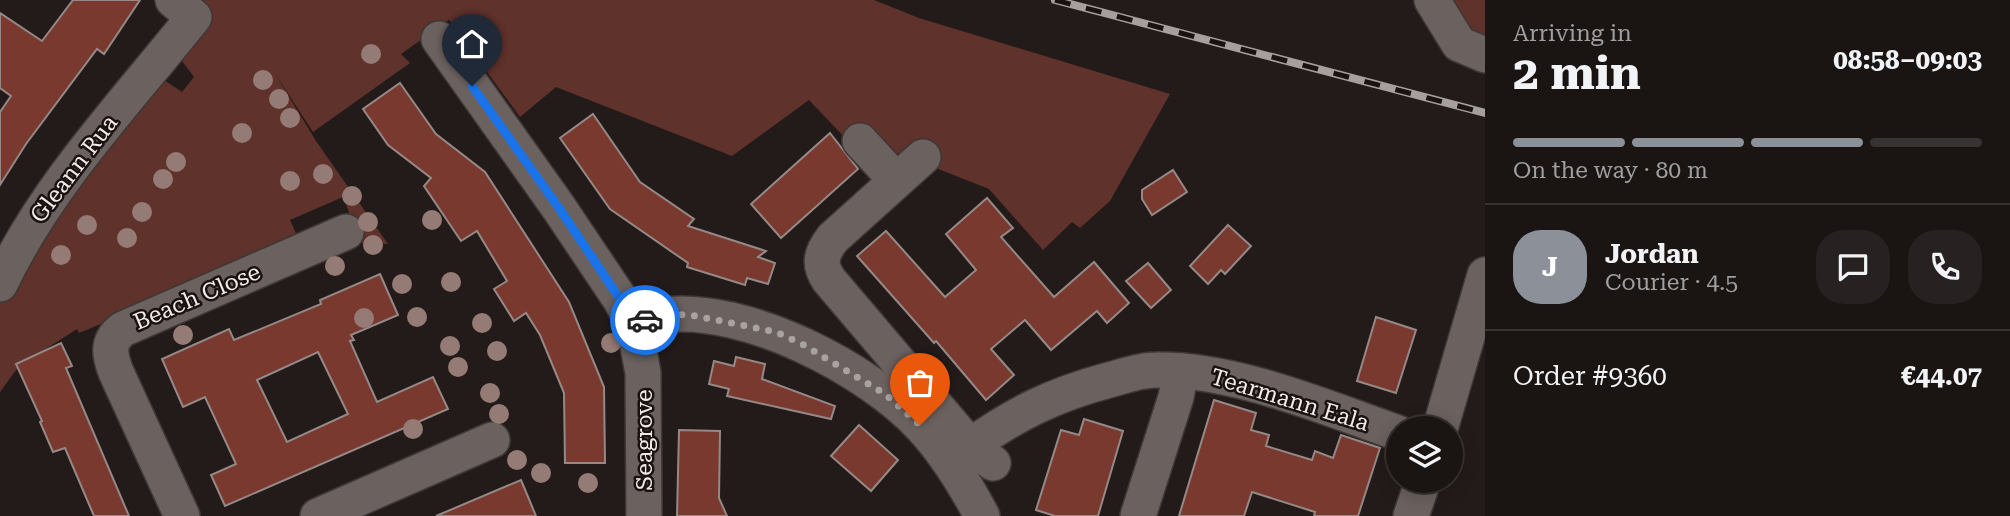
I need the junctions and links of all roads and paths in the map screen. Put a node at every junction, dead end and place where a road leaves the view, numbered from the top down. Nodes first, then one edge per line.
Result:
1 (173, 0) edge
2 (1432, 0) edge
3 (439, 39) dead end
4 (1485, 55) edge
5 (860, 141) dead end
6 (923, 157) dead end
7 (897, 180) junction
8 (335, 226) dead end
9 (1485, 275) edge
10 (0, 284) edge
11 (634, 324) junction
12 (1181, 371) junction
13 (1444, 416) edge
14 (1386, 429) edge
15 (492, 440) dead end
16 (1419, 493) edge
17 (337, 512) edge
18 (182, 516) edge
19 (644, 516) edge
20 (982, 516) edge
21 (1138, 516) edge
22 (1411, 516) edge

1 - 10 street, Gleann Rua
2 - 4 street
3 - 11 street, Seagrove
5 - 7 street
6 - 7 street, Tearmann Eala
7 - 12 street, Tearmann Eala
8 - 18 street, Beach Close
9 - 13 street
11 - 19 street, Seagrove
11 - 20 street
12 - 14 street, Tearmann Eala
12 - 21 street, Tearmann Eala
15 - 17 street
16 - 22 street

